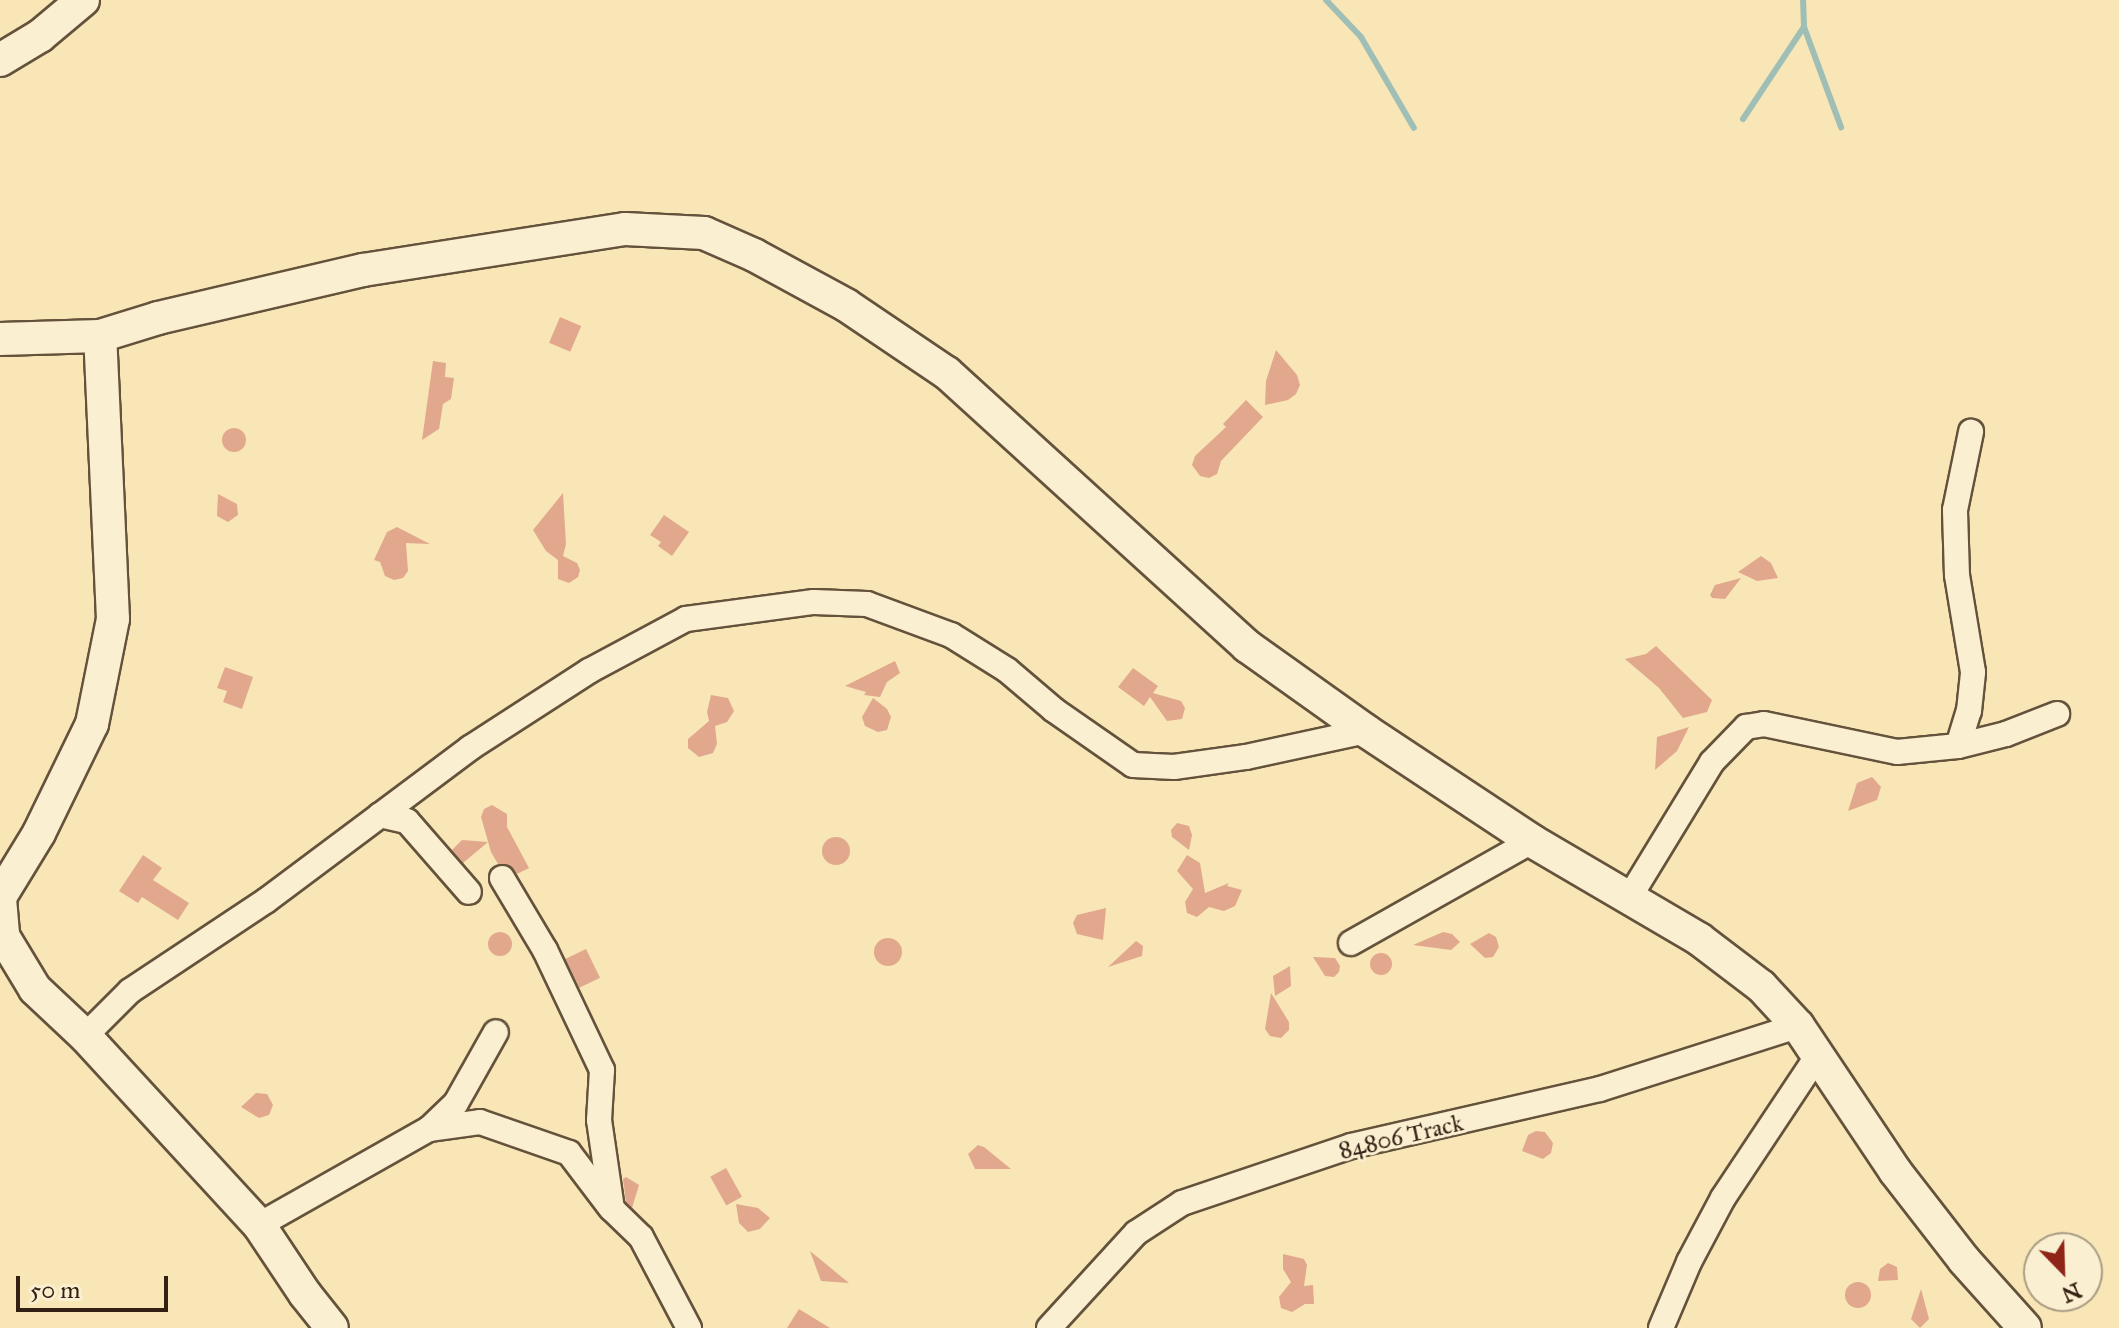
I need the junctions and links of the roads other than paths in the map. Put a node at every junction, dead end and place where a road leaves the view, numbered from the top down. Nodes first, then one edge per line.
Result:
1 (83, 0) edge
2 (0, 60) edge
3 (100, 336) junction
4 (0, 339) edge
5 (1971, 432) dead end
6 (2057, 714) dead end
7 (1366, 731) junction
8 (1958, 746) junction
9 (380, 815) junction
10 (1532, 841) junction
11 (502, 878) dead end
12 (469, 892) dead end
13 (0, 898) edge
14 (1629, 898) junction
15 (1, 938) edge
16 (1351, 943) dead end
17 (1798, 1026) junction
18 (496, 1032) dead end
19 (85, 1036) junction
20 (1816, 1058) junction
21 (429, 1129) junction
22 (612, 1209) junction
23 (259, 1225) junction
24 (332, 1328) edge
25 (689, 1328) edge
26 (1049, 1328) edge
27 (1661, 1328) edge
28 (2025, 1328) edge

1 - 2 street
3 - 4 street
3 - 7 street
3 - 13 street
5 - 8 street
6 - 8 street
7 - 9 street
7 - 10 street
8 - 14 street
9 - 12 street
9 - 19 street
10 - 14 street
10 - 16 street
11 - 22 street
13 - 15 street
14 - 17 street
15 - 19 street
17 - 20 street
17 - 26 street, 84806 Track
18 - 21 street
19 - 23 street
20 - 27 street
20 - 28 street
21 - 22 street
21 - 23 street
22 - 25 street
23 - 24 street

